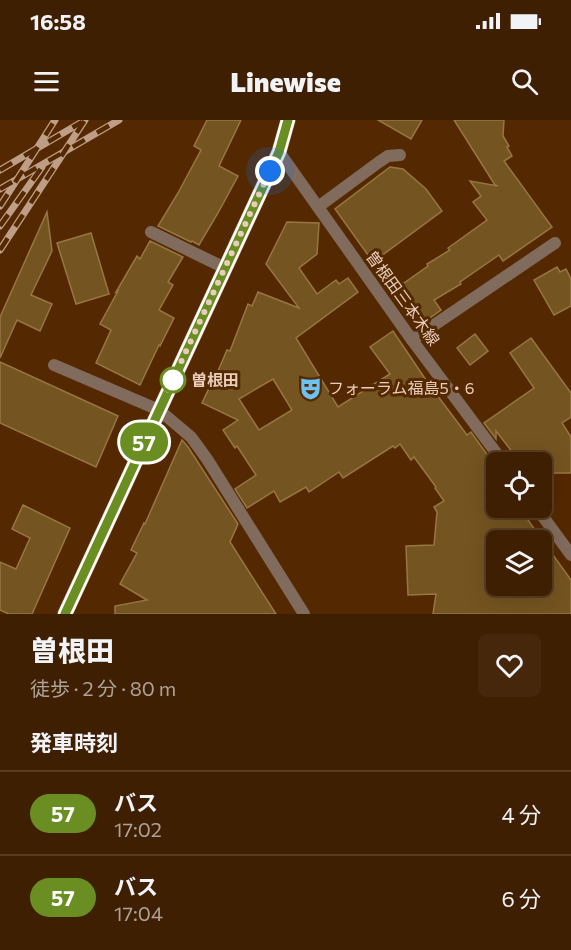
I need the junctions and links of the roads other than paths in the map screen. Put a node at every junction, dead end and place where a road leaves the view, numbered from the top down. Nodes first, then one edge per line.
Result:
1 (288, 120) edge
2 (279, 152) junction
3 (400, 155) dead end
4 (318, 207) junction
5 (152, 232) dead end
6 (555, 243) dead end
7 (225, 268) junction
8 (412, 340) junction
9 (54, 365) dead end
10 (159, 410) junction
11 (496, 452) edge
12 (544, 518) edge
13 (571, 555) edge
14 (65, 614) edge
15 (304, 614) edge

1 - 2 main road
2 - 4 street, 曽根田三本木線
2 - 7 main road
3 - 4 street
4 - 8 street, 曽根田三本木線
5 - 7 street
6 - 8 street
7 - 10 main road
8 - 11 street, 曽根田三本木線
9 - 10 street
10 - 14 main road
10 - 15 street
12 - 13 street

